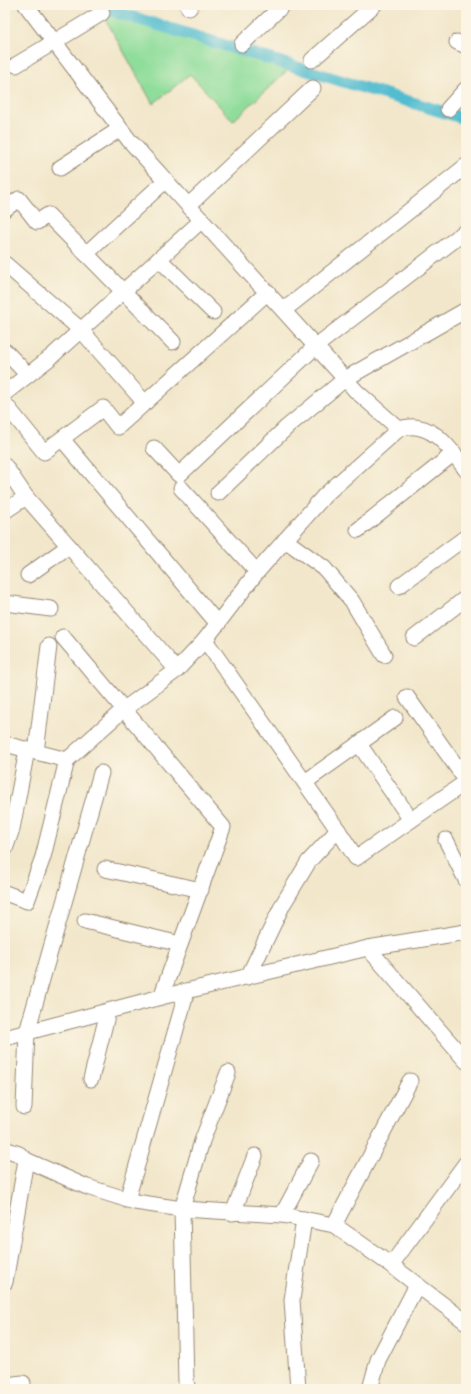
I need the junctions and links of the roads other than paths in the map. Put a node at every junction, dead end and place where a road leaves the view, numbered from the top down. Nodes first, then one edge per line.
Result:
1 (26, 5) edge
2 (187, 5) edge
3 (191, 5) edge
4 (283, 5) edge
5 (374, 5) edge
6 (102, 14) dead end
7 (54, 42) junction
8 (242, 44) dead end
9 (312, 60) dead end
10 (16, 65) dead end
11 (313, 88) dead end
12 (466, 89) edge
13 (448, 109) dead end
14 (120, 129) junction
15 (466, 166) edge
16 (60, 168) dead end
17 (166, 180) junction
18 (189, 205) junction
19 (5, 209) edge
20 (202, 220) junction
21 (466, 231) edge
22 (86, 254) junction
23 (159, 259) junction
24 (5, 264) edge
25 (123, 292) junction
26 (268, 292) junction
27 (284, 310) junction
28 (466, 310) edge
29 (213, 312) dead end
30 (81, 330) junction
31 (173, 342) dead end
32 (316, 346) junction
33 (5, 351) edge
34 (28, 375) junction
35 (345, 379) junction
36 (5, 393) edge
37 (145, 403) junction
38 (5, 404) edge
39 (399, 429) junction
40 (62, 438) junction
41 (154, 448) dead end
42 (454, 453) junction
43 (5, 466) edge
44 (466, 470) edge
45 (181, 488) dead end
46 (218, 493) dead end
47 (26, 497) junction
48 (5, 511) edge
49 (358, 530) dead end
50 (466, 537) edge
51 (285, 540) junction
52 (69, 546) junction
53 (257, 572) junction
54 (28, 575) dead end
55 (399, 586) dead end
56 (466, 598) edge
57 (5, 603) edge
58 (50, 609) dead end
59 (218, 624) junction
60 (63, 637) dead end
61 (414, 638) dead end
62 (205, 640) junction
63 (49, 646) dead end
64 (384, 655) dead end
65 (177, 670) junction
66 (407, 697) dead end
67 (123, 710) junction
68 (395, 718) dead end
69 (5, 744) edge
70 (359, 744) junction
71 (31, 751) junction
72 (67, 760) junction
73 (101, 774) dead end
74 (466, 781) edge
75 (305, 782) junction
76 (411, 820) junction
77 (338, 830) junction
78 (446, 840) dead end
79 (5, 849) edge
80 (105, 868) dead end
81 (466, 880) edge
82 (200, 890) junction
83 (5, 893) edge
84 (85, 921) dead end
85 (466, 932) edge
86 (180, 944) junction
87 (368, 948) junction
88 (248, 977) junction
89 (187, 991) junction
90 (161, 997) junction
91 (108, 1012) junction
92 (27, 1032) junction
93 (5, 1038) edge
94 (466, 1060) edge
95 (228, 1074) dead end
96 (91, 1079) dead end
97 (410, 1081) dead end
98 (24, 1107) dead end
99 (5, 1149) edge
100 (255, 1156) dead end
101 (26, 1160) junction
102 (311, 1162) dead end
103 (466, 1163) edge
104 (126, 1200) junction
105 (182, 1209) junction
106 (233, 1213) junction
107 (282, 1215) junction
108 (304, 1219) junction
109 (334, 1225) junction
110 (391, 1265) junction
111 (5, 1282) edge
112 (417, 1285) junction
113 (466, 1322) edge
114 (23, 1383) dead end
115 (5, 1386) edge
116 (188, 1389) edge
117 (298, 1389) edge
118 (370, 1389) edge

1 - 7 street
2 - 3 street
4 - 8 street
5 - 9 street
6 - 7 street
7 - 10 street
7 - 14 street
11 - 18 street
12 - 13 street
14 - 16 street
14 - 17 street
15 - 27 street
17 - 18 street
17 - 22 street
18 - 20 street
19 - 22 street
20 - 23 street
20 - 26 street
21 - 32 street
22 - 25 street
23 - 25 street
23 - 29 street
24 - 30 street
25 - 30 street
25 - 31 street
26 - 27 street
26 - 37 street
27 - 32 street
28 - 35 street
30 - 34 street
30 - 37 street
32 - 35 street
32 - 41 street
33 - 34 street
34 - 36 street
35 - 39 street
35 - 46 street
37 - 40 street
38 - 40 street
39 - 42 street
39 - 51 street
40 - 59 street
42 - 44 street
42 - 49 street
43 - 47 street
45 - 53 street
47 - 48 street
47 - 52 street
50 - 55 street
51 - 53 street
51 - 64 street
52 - 54 street
52 - 65 street
53 - 59 street
56 - 61 street
57 - 58 street
59 - 62 street
60 - 67 street
62 - 65 street
62 - 75 street
63 - 71 street
65 - 67 street
66 - 74 street
67 - 72 street
67 - 82 street
68 - 70 street
69 - 71 street
70 - 75 street
70 - 76 street
71 - 72 street
71 - 79 street
72 - 83 street
73 - 92 street
74 - 76 street
75 - 77 street
76 - 77 street
77 - 88 street
78 - 81 street
80 - 82 street
82 - 86 street
84 - 86 street
85 - 87 street
86 - 90 street
87 - 88 street
87 - 94 street
88 - 89 street
89 - 90 street
89 - 104 street
90 - 91 street
91 - 92 street
91 - 96 street
92 - 93 street
92 - 98 street
95 - 105 street
97 - 109 street
99 - 101 street
100 - 106 street
101 - 104 street
101 - 111 street
102 - 107 street
103 - 110 street
104 - 105 street
105 - 106 street
105 - 116 street
106 - 107 street
107 - 108 street
108 - 109 street
108 - 117 street
109 - 110 street
110 - 112 street
112 - 113 street
112 - 118 street
114 - 115 street

